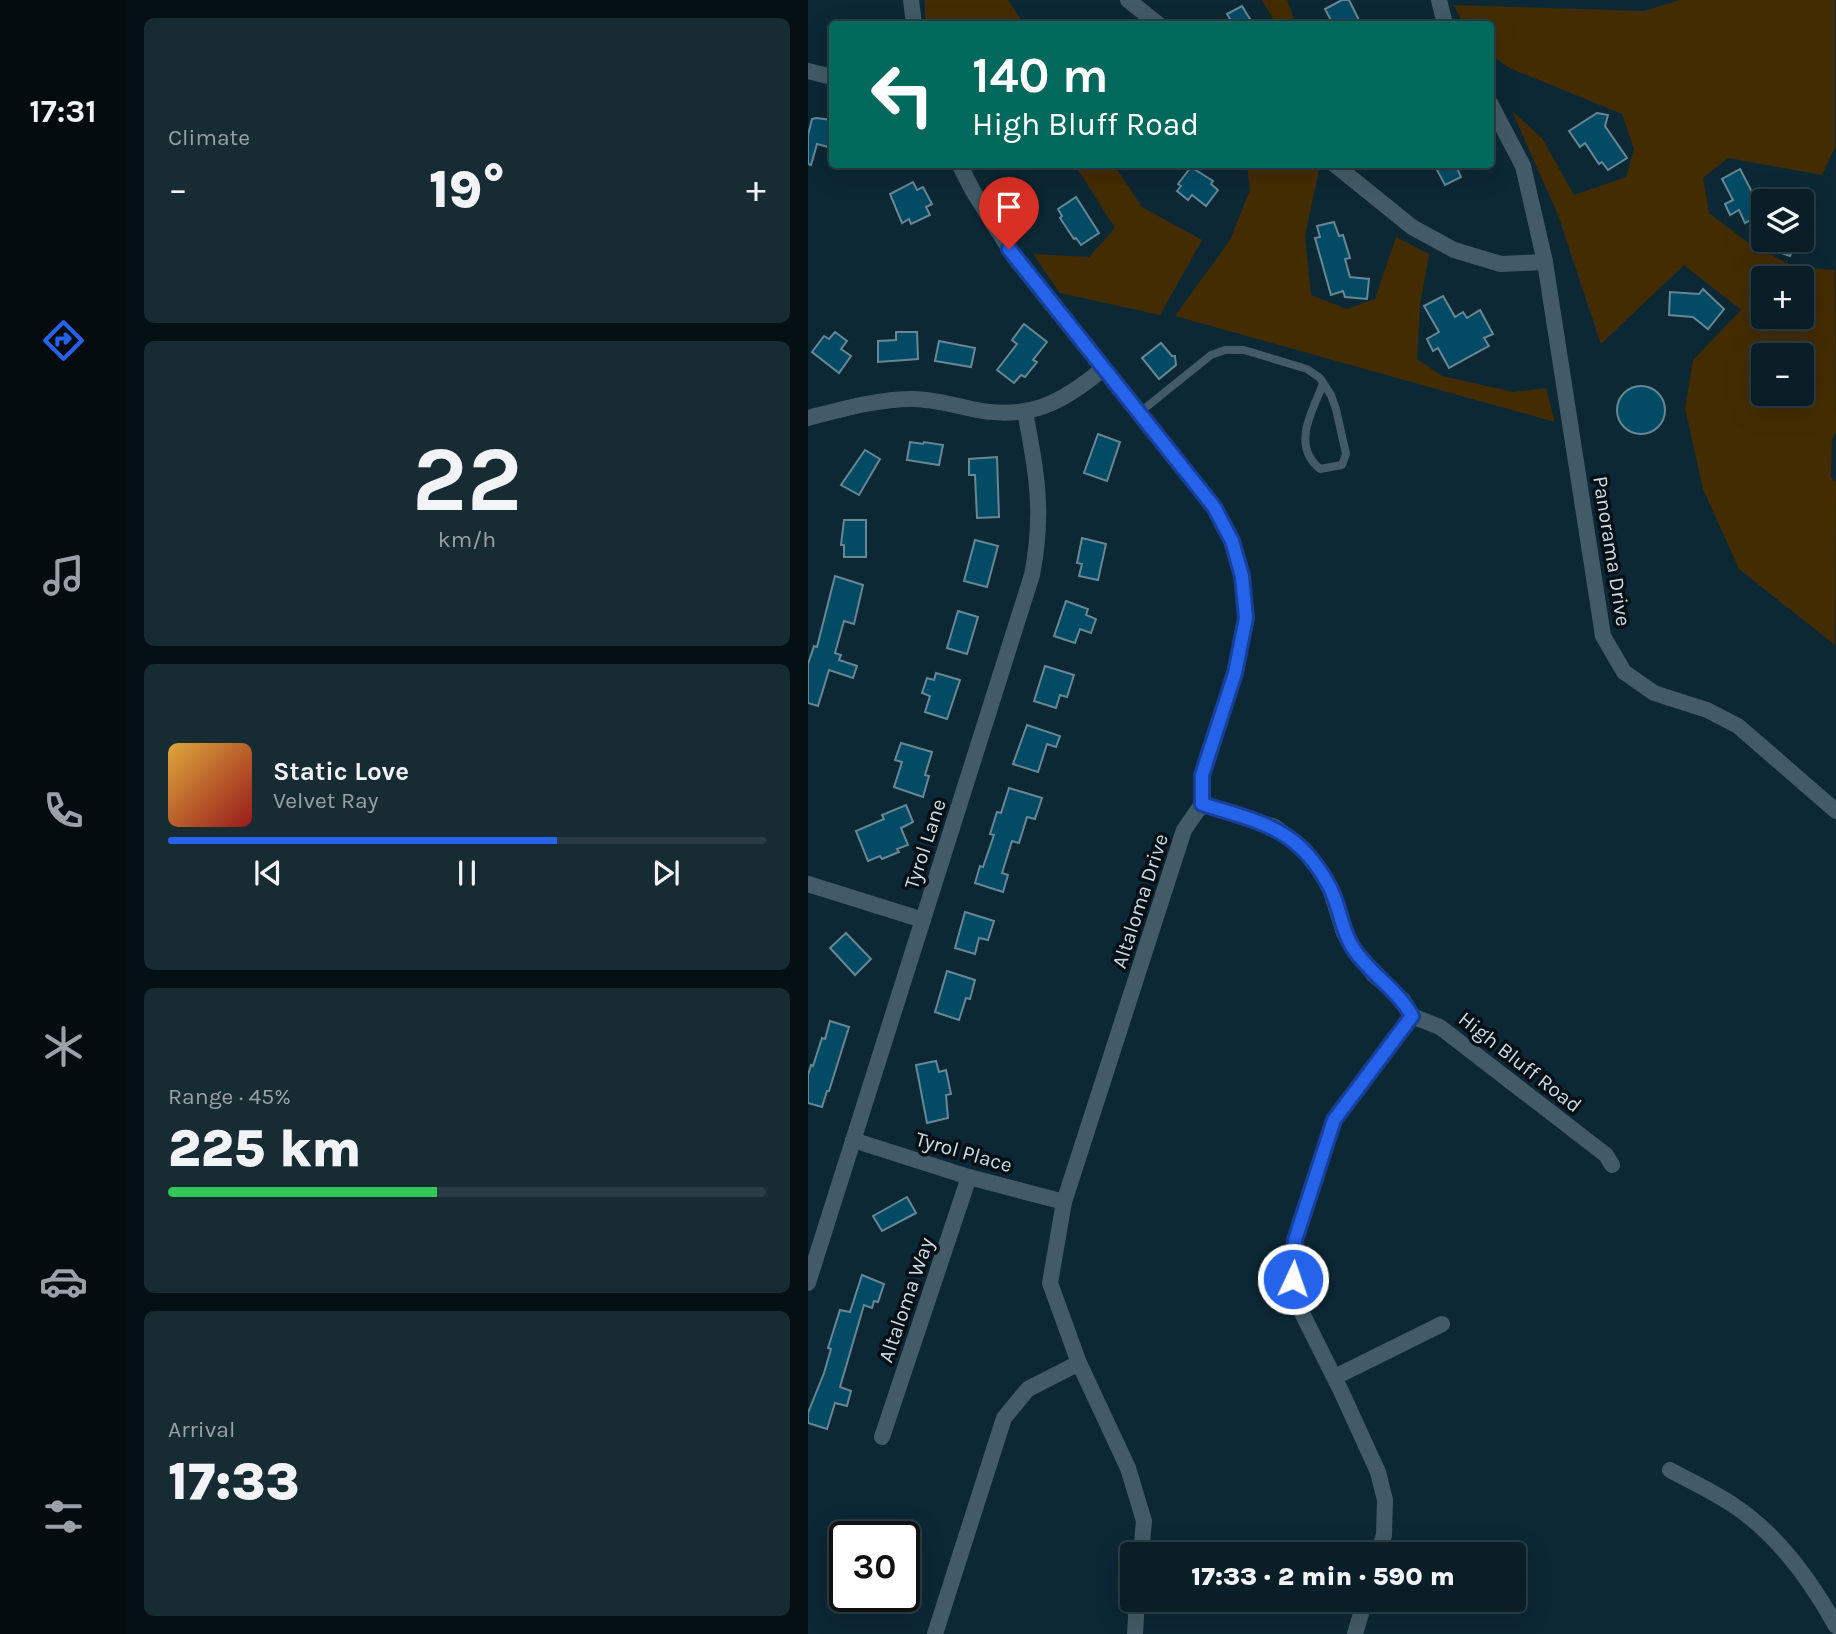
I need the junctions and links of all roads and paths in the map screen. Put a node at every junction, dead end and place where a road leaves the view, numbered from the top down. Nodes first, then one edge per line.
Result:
1 (911, 0) edge
2 (1128, 0) edge
3 (1439, 0) edge
4 (914, 21) edge
5 (1154, 21) edge
6 (1444, 21) edge
7 (808, 71) edge
8 (829, 76) edge
9 (1494, 111) edge
10 (961, 168) edge
11 (1339, 168) edge
12 (1545, 262) junction
13 (1104, 368) junction
14 (1323, 384) junction
15 (1025, 412) junction
16 (1139, 413) junction
17 (808, 418) edge
18 (1202, 804) junction
19 (1835, 811) edge
20 (808, 884) edge
21 (923, 920) junction
22 (1412, 1016) junction
23 (853, 1140) junction
24 (1612, 1165) dead end
25 (969, 1177) junction
26 (1064, 1202) junction
27 (808, 1283) edge
28 (1442, 1324) dead end
29 (1079, 1363) junction
30 (1335, 1377) junction
31 (882, 1437) dead end
32 (1670, 1470) dead end
33 (1142, 1542) edge
34 (1382, 1542) edge
35 (1136, 1612) edge
36 (1361, 1612) edge
37 (1835, 1626) edge
38 (935, 1634) edge
39 (1135, 1634) edge
40 (1355, 1634) edge

1 - 4 street
2 - 5 street
3 - 6 street
7 - 8 street
9 - 12 street, Panorama Drive
10 - 13 street
11 - 12 street
12 - 19 street, Panorama Drive
13 - 15 street
13 - 16 street
14 - 14 lane
14 - 16 lane
15 - 17 street
15 - 21 street, Tyrol Lane
16 - 18 street
18 - 22 street, High Bluff Road
18 - 26 street, Altaloma Drive
20 - 21 street
21 - 23 street, Tyrol Lane
22 - 24 street, High Bluff Road
22 - 30 street
23 - 25 street, Tyrol Place
23 - 27 street, Tyrol Lane
25 - 26 street, Tyrol Place
25 - 31 street, Altaloma Way
26 - 29 street, Altaloma Drive
28 - 30 street
29 - 33 street, Altaloma Drive
29 - 38 street
30 - 34 street
32 - 37 street
35 - 39 street
36 - 40 street

